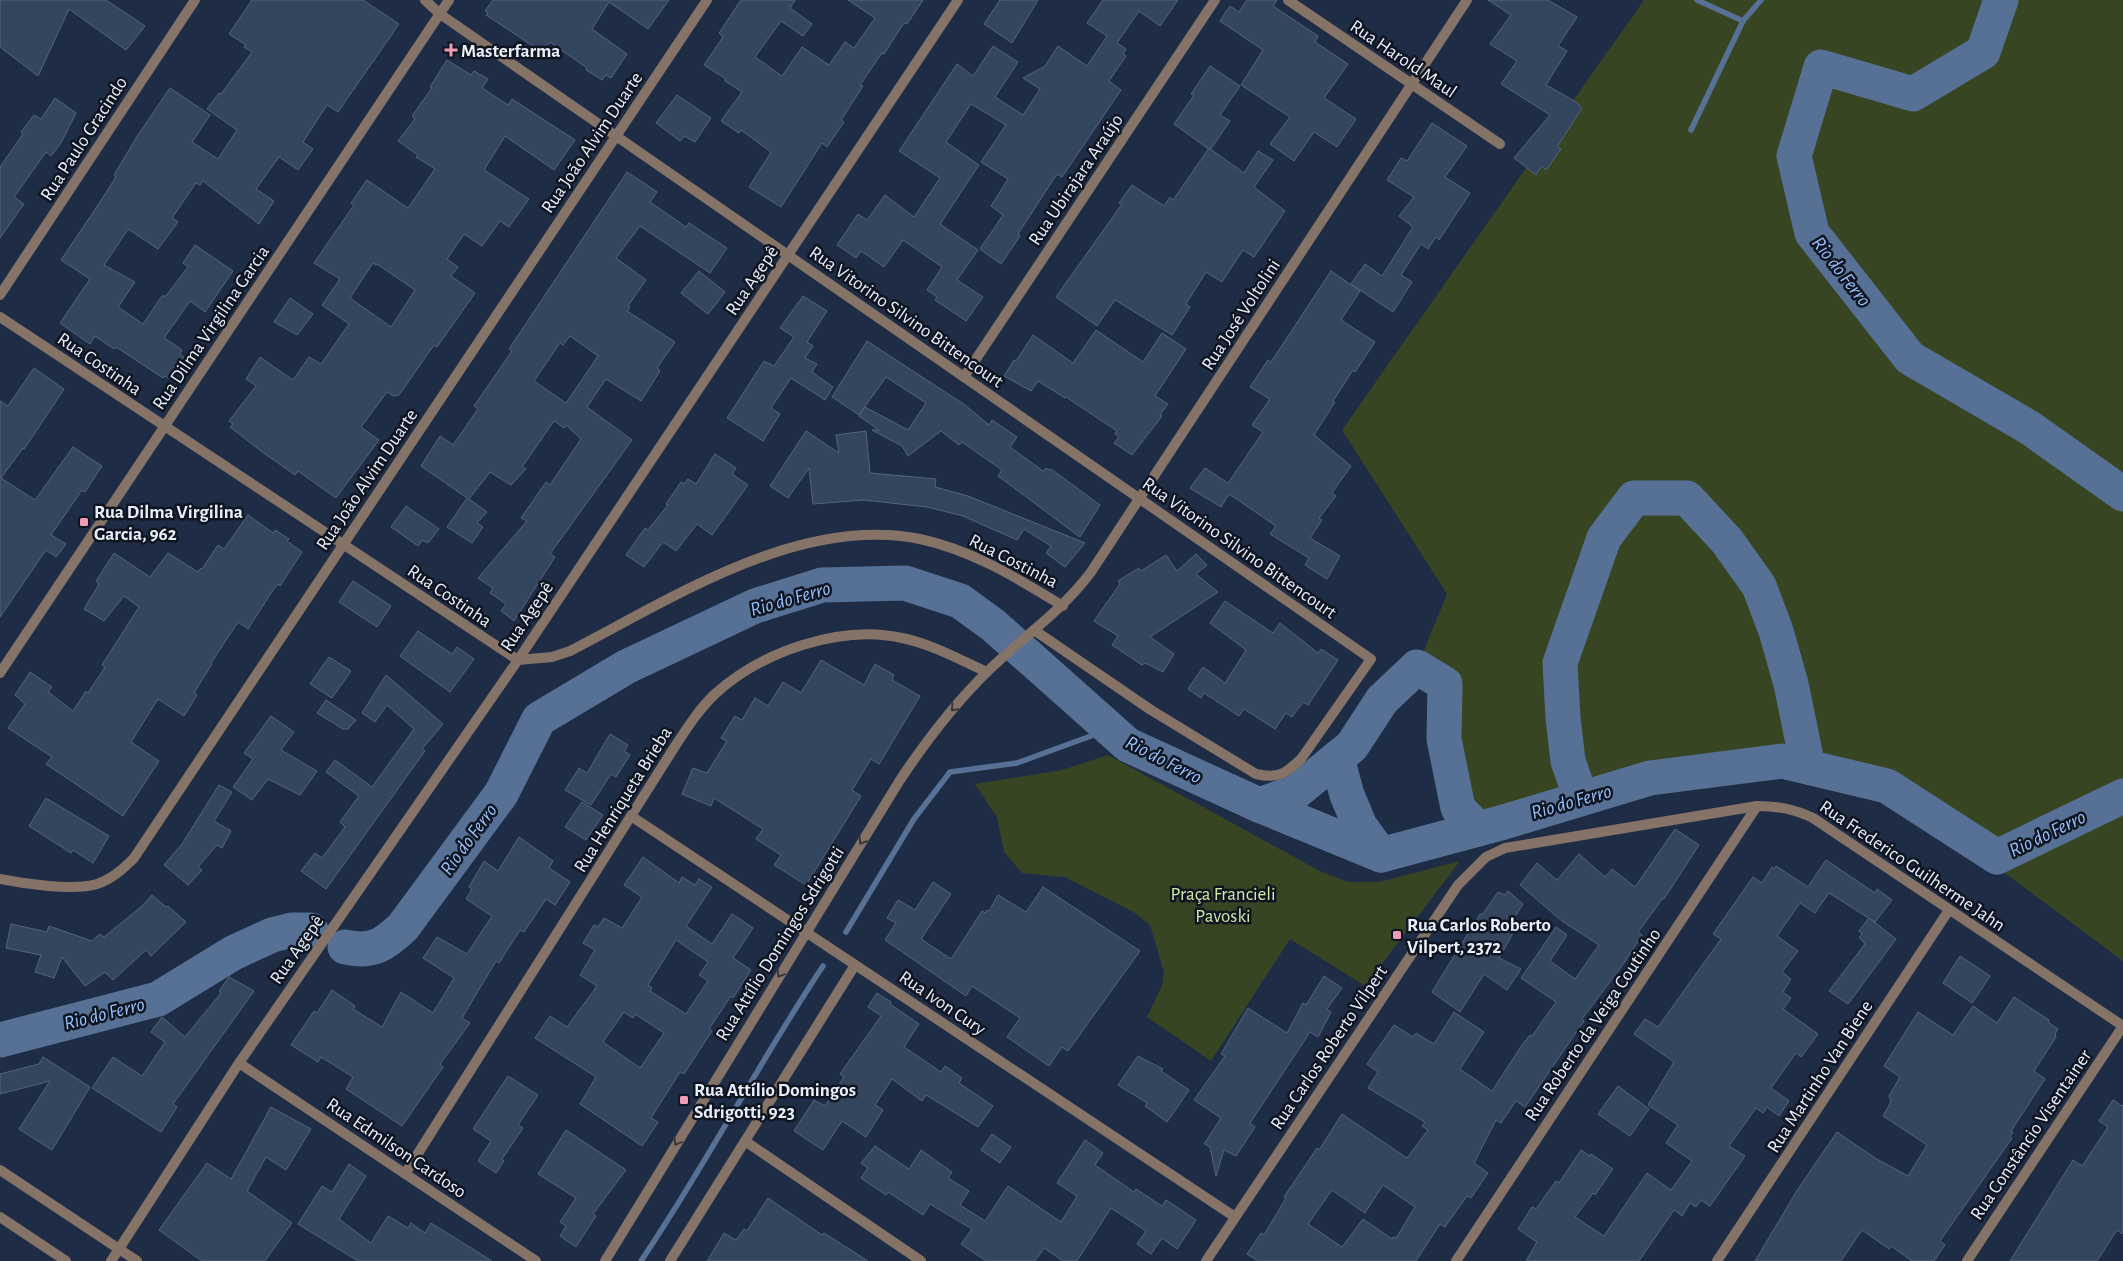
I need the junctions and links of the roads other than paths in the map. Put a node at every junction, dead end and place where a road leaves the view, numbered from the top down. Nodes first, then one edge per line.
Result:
1 (195, 0) edge
2 (425, 0) edge
3 (449, 0) edge
4 (707, 0) edge
5 (958, 0) edge
6 (1215, 0) edge
7 (1288, 0) edge
8 (1467, 0) edge
9 (440, 14) junction
10 (1412, 84) junction
11 (616, 136) junction
12 (1500, 144) dead end
13 (789, 256) junction
14 (0, 295) edge
15 (0, 317) edge
16 (964, 377) junction
17 (164, 426) junction
18 (1140, 499) junction
19 (343, 545) junction
20 (1062, 606) junction
21 (1031, 633) junction
22 (1003, 657) joint
23 (518, 660) junction
24 (987, 672) junction
25 (0, 673) edge
26 (1757, 806) junction
27 (631, 816) junction
28 (1486, 857) joint
29 (0, 880) edge
30 (1949, 910) junction
31 (806, 932) junction
32 (855, 965) junction
33 (2123, 1026) edge
34 (239, 1062) junction
35 (745, 1141) junction
36 (0, 1170) edge
37 (405, 1174) junction
38 (0, 1217) edge
39 (1235, 1218) junction
40 (119, 1249) junction
41 (66, 1261) edge
42 (111, 1261) edge
43 (137, 1261) edge
44 (536, 1261) edge
45 (605, 1261) edge
46 (670, 1261) edge
47 (921, 1261) edge
48 (1206, 1261) edge
49 (1456, 1261) edge
50 (1717, 1261) edge
51 (1967, 1261) edge

1 - 14 street, Rua Paulo Gracindo
2 - 9 street, Rua Vitorino Silvino Bittencourt
3 - 9 street, Rua Dilma Virgilina Garcia
4 - 11 street, Rua João Alvim Duarte
5 - 13 street, Rua Agepê
6 - 16 street, Rua Ubirajara Araújo
7 - 10 street, Rua Harold Maul
8 - 10 street, Rua José Voltolini
9 - 11 street, Rua Vitorino Silvino Bittencourt
9 - 17 street, Rua Dilma Virgilina Garcia
10 - 12 street, Rua Harold Maul
10 - 18 street, Rua José Voltolini
11 - 13 street, Rua Vitorino Silvino Bittencourt
11 - 19 street, Rua João Alvim Duarte
13 - 16 street, Rua Vitorino Silvino Bittencourt
13 - 23 street, Rua Agepê
15 - 17 street, Rua Costinha
16 - 18 street, Rua Vitorino Silvino Bittencourt
17 - 19 street, Rua Costinha
17 - 25 street, Rua Dilma Virgilina Garcia
18 - 20 street, Rua José Voltolini
18 - 21 street, Rua Vitorino Silvino Bittencourt
19 - 23 street, Rua Costinha
19 - 29 street, Rua João Alvim Duarte
20 - 21 street, Rua José Voltolini
20 - 23 street, Rua Costinha
21 - 22 street, Rua José Voltolini
22 - 24 street, Rua Attílio Domingos Sdrigotti
23 - 34 street, Rua Agepê
24 - 27 street, Rua Henriqueta Brieba
24 -> 31 street, Rua Attílio Domingos Sdrigotti
26 - 28 street, Rua Frederico Guilherme Jahn
26 - 30 street, Rua Frederico Guilherme Jahn
26 - 49 street, Rua Roberto da Veiga Coutinho
27 - 31 street, Rua Ivon Cury
27 - 37 street, Rua Henriqueta Brieba
28 - 39 street, Rua Carlos Roberto Vilpert
30 - 33 street, Rua Frederico Guilherme Jahn
30 - 50 street, Rua Martinho Van Biene
31 - 32 street, Rua Ivon Cury
31 -> 45 street, Rua Attílio Domingos Sdrigotti
32 - 35 street
32 - 39 street, Rua Ivon Cury
33 - 51 street, Rua Constâncio Visentainer
34 - 37 street, Rua Edmilson Cardoso
34 - 40 street, Rua Agepê
35 - 46 street
35 - 47 street
36 - 40 street
37 - 44 street, Rua Edmilson Cardoso
38 - 41 street
39 - 48 street, Rua Carlos Roberto Vilpert
40 - 42 street, Rua Agepê
40 - 43 street

